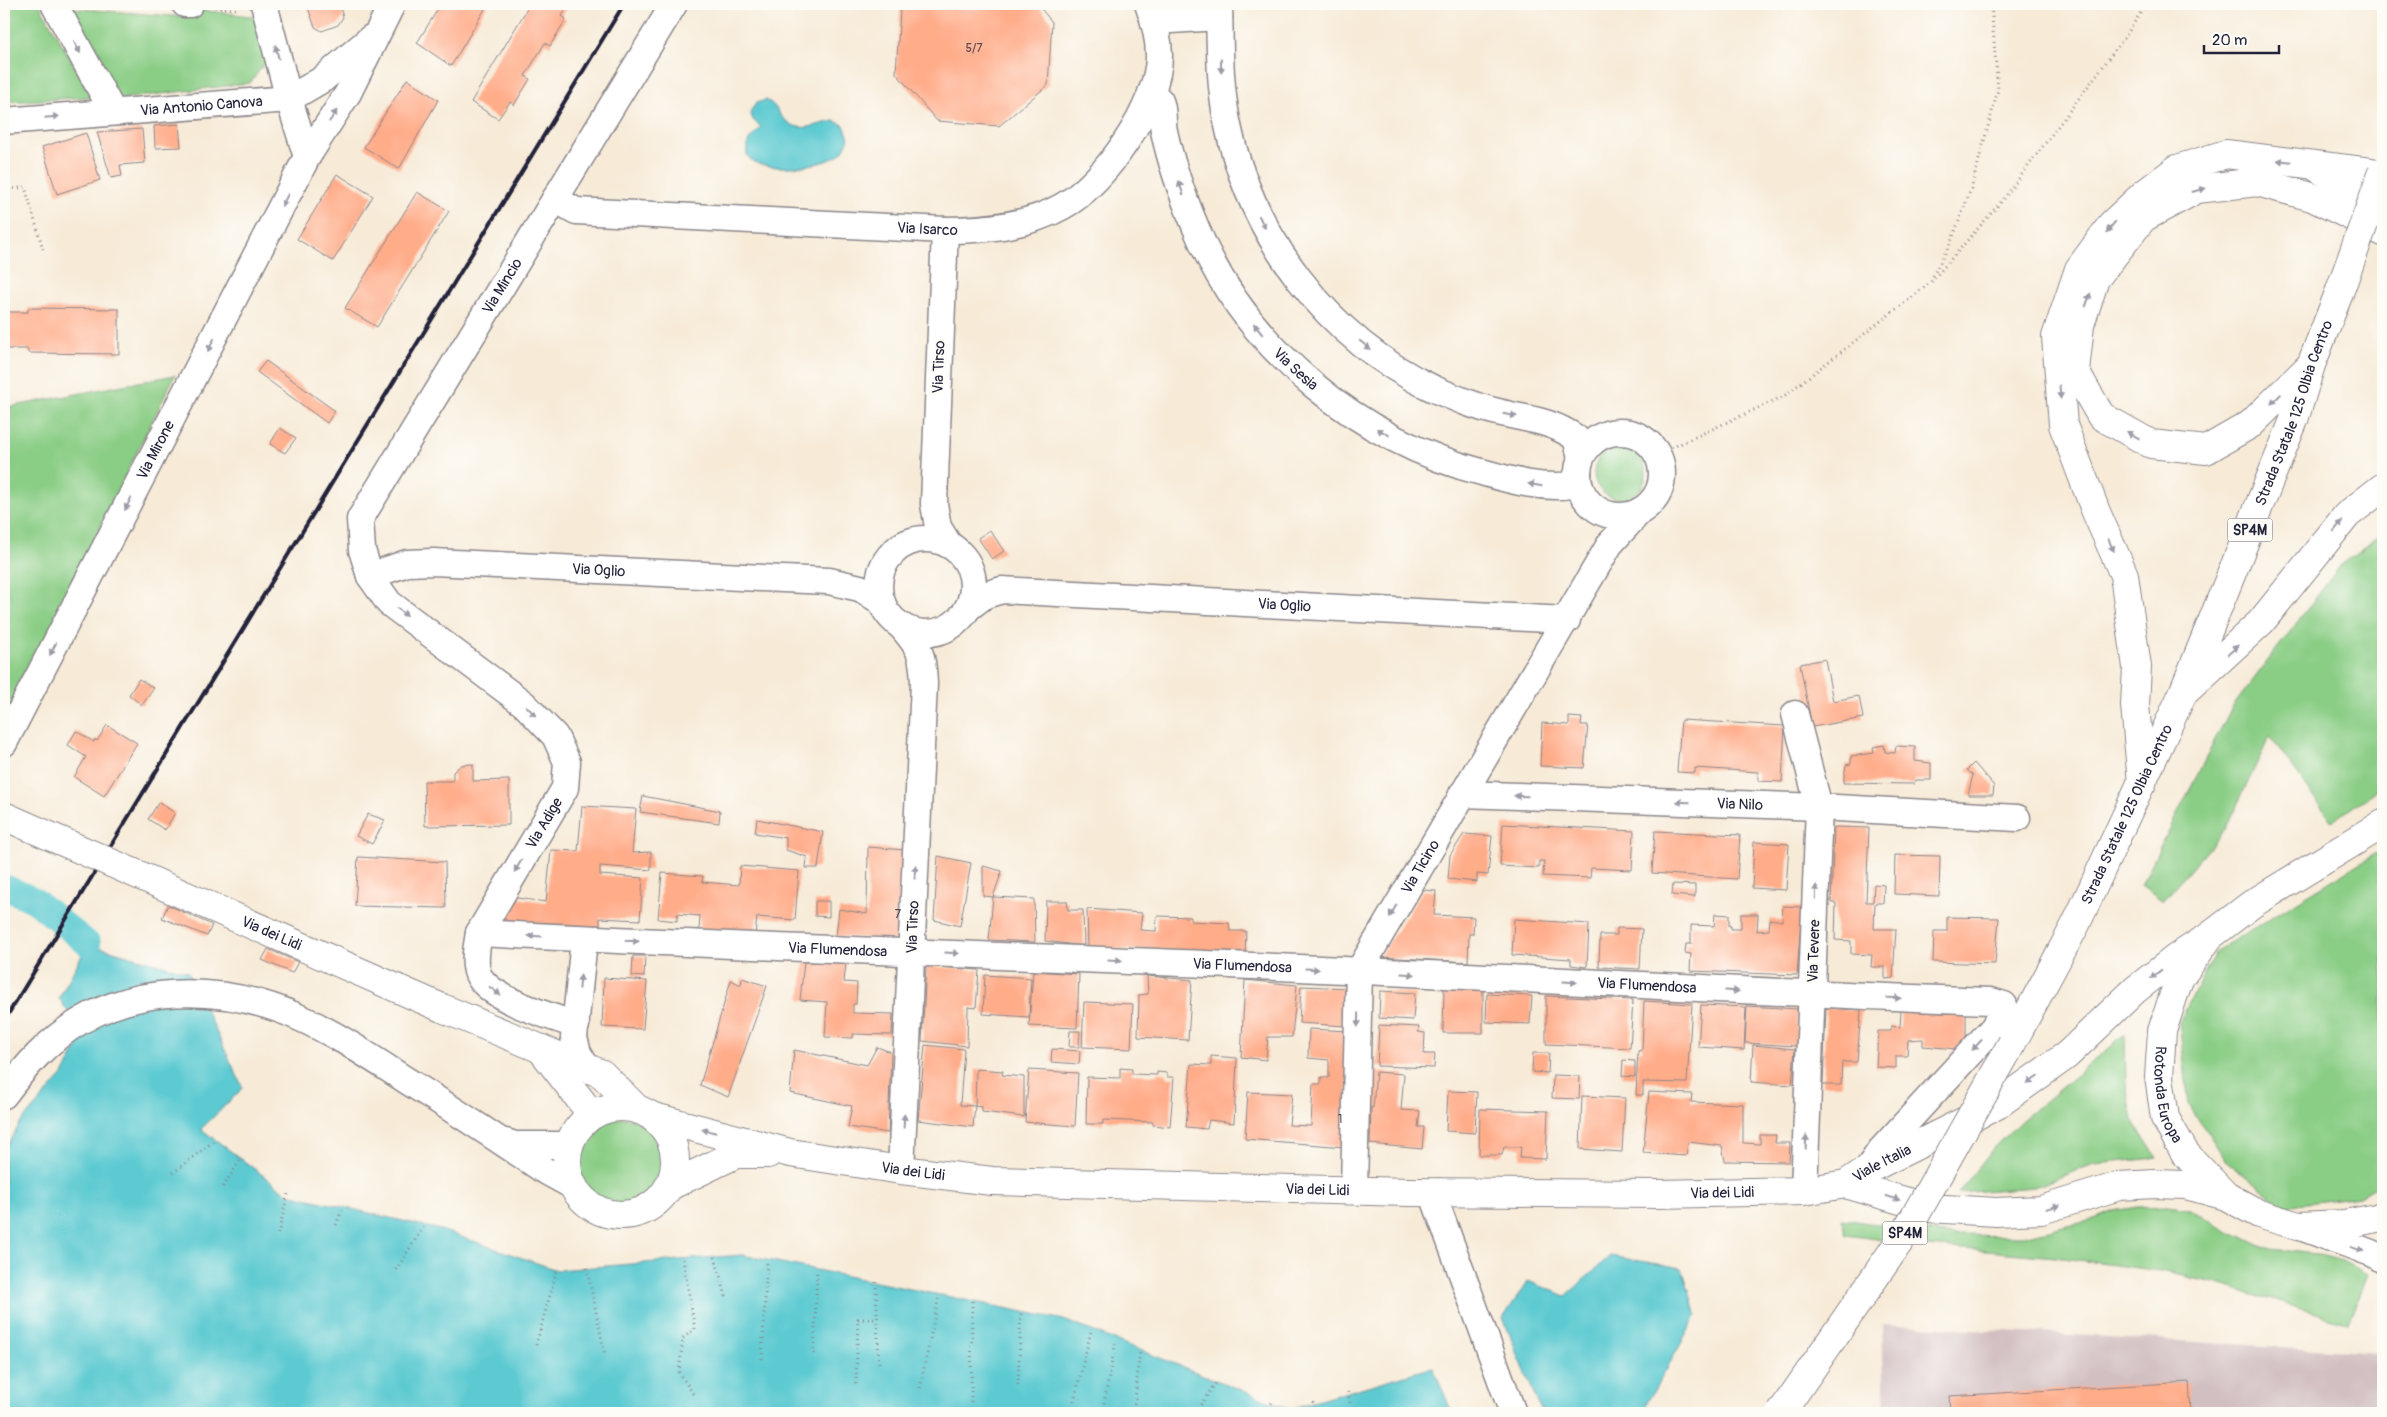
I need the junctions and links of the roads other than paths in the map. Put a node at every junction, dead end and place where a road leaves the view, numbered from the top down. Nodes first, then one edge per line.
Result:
1 (54, 4) edge
2 (392, 4) edge
3 (674, 4) edge
4 (266, 8) edge
5 (1219, 10) edge
6 (1151, 12) edge
7 (376, 34) junction
8 (1151, 93) junction
9 (289, 99) junction
10 (113, 112) junction
11 (4, 121) edge
12 (307, 156) junction
13 (2312, 164) junction
14 (2383, 171) edge
15 (2383, 178) edge
16 (555, 199) junction
17 (2383, 208) edge
18 (945, 230) junction
19 (2383, 232) edge
20 (2311, 365) junction
21 (1579, 466) junction
22 (2383, 487) edge
23 (1590, 503) junction
24 (934, 504) junction
25 (1640, 511) junction
26 (917, 540) junction
27 (949, 545) junction
28 (883, 567) junction
29 (1593, 573) junction
30 (972, 575) junction
31 (370, 576) junction
32 (829, 581) junction
33 (1002, 590) junction
34 (882, 602) junction
35 (968, 608) junction
36 (1567, 620) junction
37 (900, 625) junction
38 (945, 629) junction
39 (924, 684) junction
40 (2183, 693) junction
41 (1795, 714) dead end
42 (4, 743) edge
43 (2142, 783) junction
44 (1462, 794) junction
45 (1820, 807) junction
46 (4, 816) edge
47 (2017, 818) dead end
48 (2383, 824) edge
49 (479, 933) junction
50 (2210, 936) junction
51 (584, 940) junction
52 (912, 951) junction
53 (1359, 971) junction
54 (1813, 995) junction
55 (576, 1025) junction
56 (541, 1049) junction
57 (587, 1068) junction
58 (4, 1095) edge
59 (645, 1113) junction
60 (592, 1116) junction
61 (501, 1140) junction
62 (569, 1145) junction
63 (790, 1153) junction
64 (901, 1170) junction
65 (1857, 1177) junction
66 (573, 1186) junction
67 (670, 1186) junction
68 (1354, 1190) junction
69 (1804, 1191) junction
70 (1439, 1192) junction
71 (2226, 1196) junction
72 (2383, 1215) edge
73 (2298, 1226) junction
74 (2383, 1260) edge
75 (1513, 1413) edge
76 (1781, 1413) edge

1 -> 10 street
2 - 7 street, Via Mirone
3 - 16 street, Via Mincio
9 -> 4 street
5 - 6 street
5 -> 21 street
6 - 8 street, Via Isarco
7 - 9 street, Via Antonio Canova
12 -> 7 street, Via Mirone
8 - 18 street, Via Isarco
21 -> 8 street, Via Sesia
9 - 10 street, Via Antonio Canova
9 - 12 street
11 -> 10 street, Via Antonio Canova
12 -> 42 street, Via Mirone
13 - 15 main road
13 - 17 main road
13 -> 43 main road
14 - 20 main road, Strada Statale 125 Olbia Centro / SP4M, bridge
16 - 18 street, Via Isarco
16 - 31 street, Via Mincio
18 - 24 street, Via Tirso
20 -> 19 main road
20 - 40 main road, Strada Statale 125 Olbia Centro / SP4M
21 - 23 street
21 - 25 street
40 -> 22 main road
23 - 25 street
23 - 29 street
24 - 26 street
24 - 27 street
25 - 29 street, Via Ticino
26 - 27 street
26 - 28 street
27 - 30 street
28 - 32 street
28 - 34 street
29 - 36 street, Via Ticino
30 - 33 street
30 - 35 street
31 - 32 street, Via Oglio
31 -> 49 street, Via Adige
32 - 34 street
33 - 35 street
33 - 36 street, Via Oglio
34 - 37 street
35 - 38 street
36 - 44 street, Via Ticino
37 - 38 street
37 - 39 street
38 - 39 street
52 -> 39 street, Via Tirso
40 - 43 main road, Strada Statale 125 Olbia Centro / SP4M
41 - 45 street, Via Tevere
43 - 76 main road, Strada Statale 125 Olbia Centro / SP4M, bridge
45 -> 44 street, Via Nilo
44 -> 53 street, Via Ticino
45 - 47 street, Via Nilo
54 -> 45 street, Via Tevere
46 - 56 main road, Via dei Lidi, bridge
48 - 50 main road, Rotonda Europa
51 -> 49 street, Via Flumendosa
49 -> 55 street, Via Adige
50 -> 65 main road, Viale Italia
50 - 71 main road, Rotonda Europa
51 -> 52 street, Via Flumendosa
55 -> 51 street
52 -> 53 street, Via Flumendosa
64 -> 52 street, Via Tirso
53 -> 54 street, Via Flumendosa
53 -> 68 street, Via Ticino
54 -> 65 street, Via Flumendosa
69 -> 54 street, Via Tevere
55 - 57 street
56 - 57 main road, Via dei Lidi
56 - 60 main road
57 - 59 main road, Via dei Lidi
58 - 61 street
59 - 60 main road
63 -> 59 main road, Via dei Lidi
59 - 67 main road
60 - 62 main road
61 - 62 street
61 - 66 street
62 - 66 main road
63 - 64 main road, Via dei Lidi
63 - 67 main road, Via dei Lidi
64 - 68 main road, Via dei Lidi
65 - 69 main road, Via dei Lidi
65 -> 71 main road, Viale Italia
66 - 67 main road
68 - 70 main road, Via dei Lidi
69 - 70 main road, Via dei Lidi
70 - 75 street
71 - 73 main road, Rotonda Europa
72 - 73 main road, Rotonda Europa
73 -> 74 street

